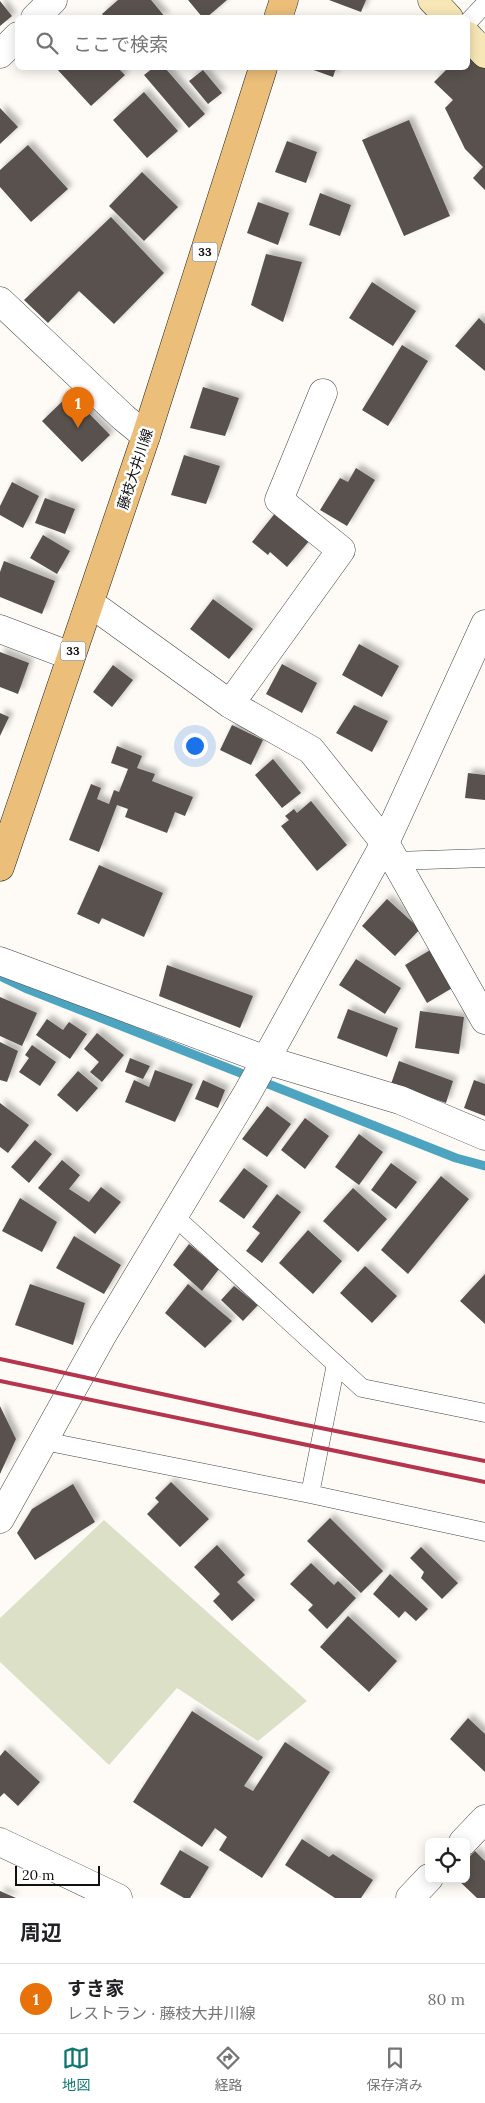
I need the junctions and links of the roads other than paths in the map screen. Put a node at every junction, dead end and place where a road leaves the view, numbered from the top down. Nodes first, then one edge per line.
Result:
1 (52, 0) edge
2 (284, 0) edge
3 (432, 0) edge
4 (485, 4) edge
5 (38, 15) edge
6 (279, 15) edge
7 (446, 15) edge
8 (470, 20) edge
9 (470, 38) edge
10 (15, 39) edge
11 (0, 54) edge
12 (485, 54) edge
13 (262, 70) edge
14 (0, 301) edge
15 (323, 393) dead end
16 (146, 436) junction
17 (90, 603) junction
18 (485, 624) edge
19 (0, 629) edge
20 (71, 656) junction
21 (230, 704) junction
22 (390, 852) junction
23 (485, 858) edge
24 (0, 867) edge
25 (0, 961) edge
26 (485, 1020) edge
27 (266, 1060) junction
28 (485, 1136) edge
29 (174, 1216) junction
30 (336, 1364) junction
31 (485, 1413) edge
32 (44, 1441) junction
33 (310, 1494) junction
34 (0, 1519) edge
35 (485, 1532) edge
36 (485, 1819) edge
37 (467, 1838) edge
38 (0, 1842) edge
39 (425, 1882) edge
40 (118, 1898) edge
41 (410, 1898) edge

1 - 5 street
2 - 6 main road
3 - 7 street
4 - 8 lane
9 - 12 street
10 - 11 street
13 - 16 main road, 藤枝大井川線 / 33
14 - 16 street
15 - 21 street
16 - 17 main road, 藤枝大井川線 / 33
17 - 20 main road, 藤枝大井川線 / 33
17 - 21 street
18 - 22 street
19 - 20 street
20 - 24 main road, 藤枝大井川線 / 33
21 - 22 street
22 - 23 lane
22 - 26 street
22 - 27 street
25 - 27 street
27 - 28 street
27 - 29 street
29 - 30 lane
29 - 32 street
30 - 31 lane
30 - 33 lane
32 - 33 lane
32 - 34 street
33 - 35 lane
36 - 37 street
38 - 40 street
39 - 41 street

